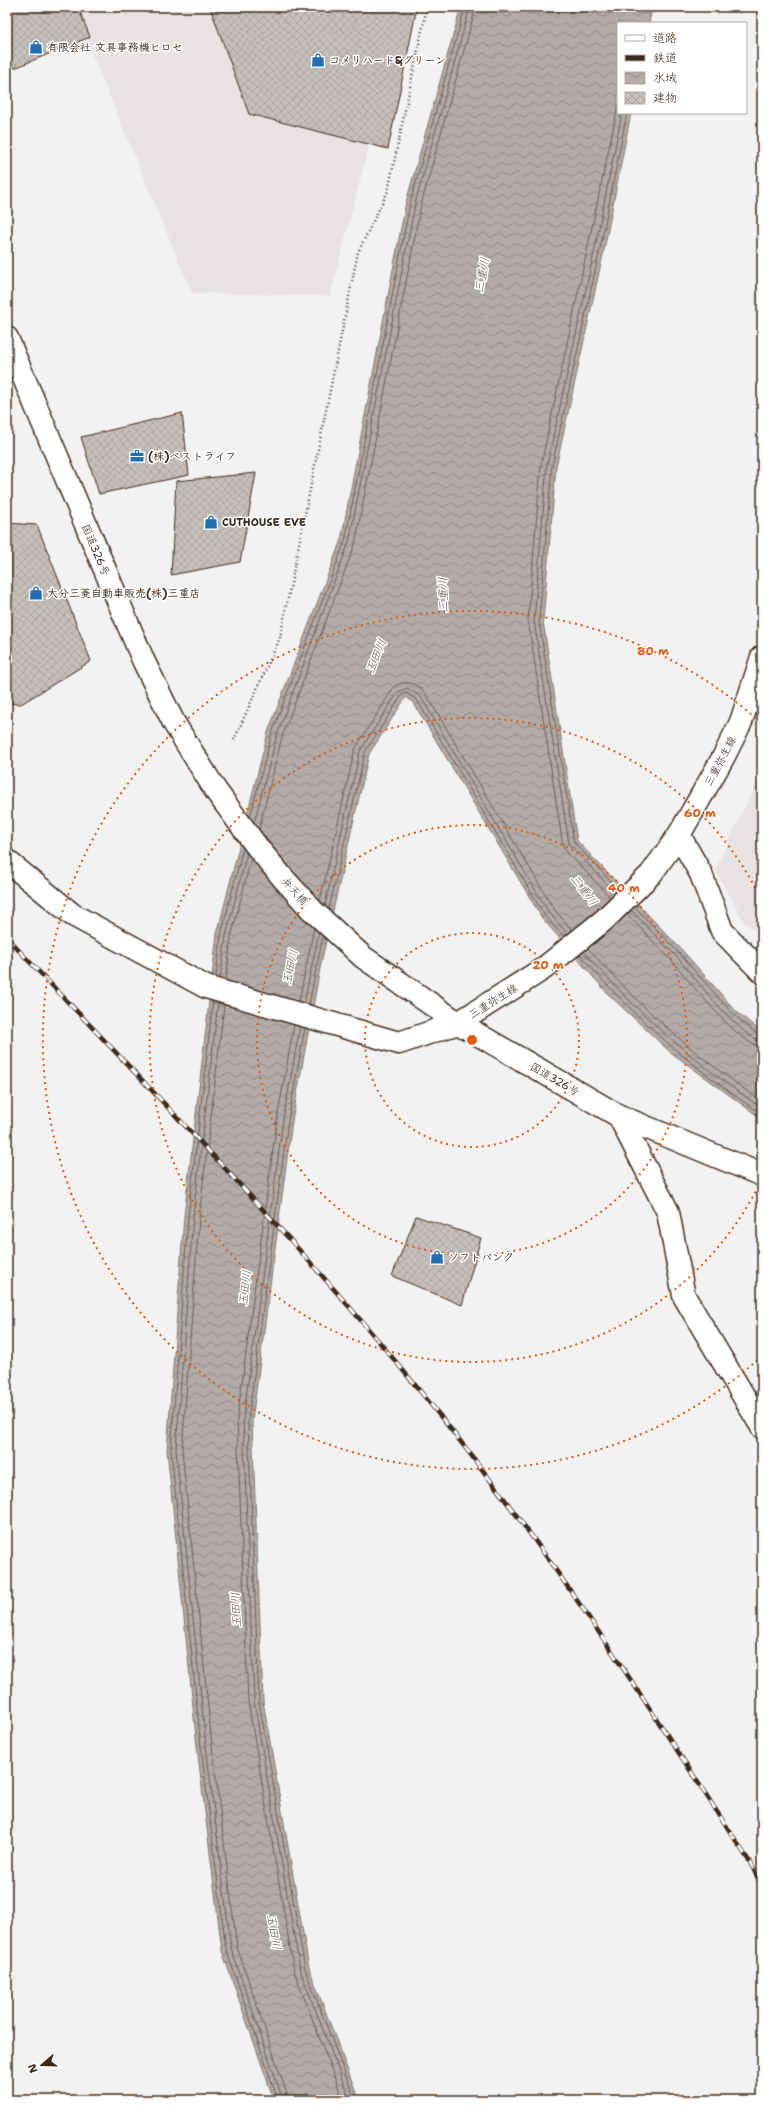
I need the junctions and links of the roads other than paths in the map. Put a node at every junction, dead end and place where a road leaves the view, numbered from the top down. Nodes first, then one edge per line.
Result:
1 (7, 338) edge
2 (762, 657) edge
3 (235, 817) joint
4 (674, 842) junction
5 (7, 861) edge
6 (363, 957) joint
7 (762, 972) edge
8 (458, 1023) junction
9 (619, 1116) junction
10 (762, 1175) edge
11 (762, 1427) edge

1 - 3 main road, 国道326号
2 - 4 main road, 三重弥生線
3 - 6 main road, 弁天橋
4 - 7 main road
4 - 8 main road, 三重弥生線
5 - 8 main road, 三重弥生線
6 - 8 main road, 国道326号
8 - 9 main road, 国道326号
9 - 10 main road, 国道326号
9 - 11 main road

